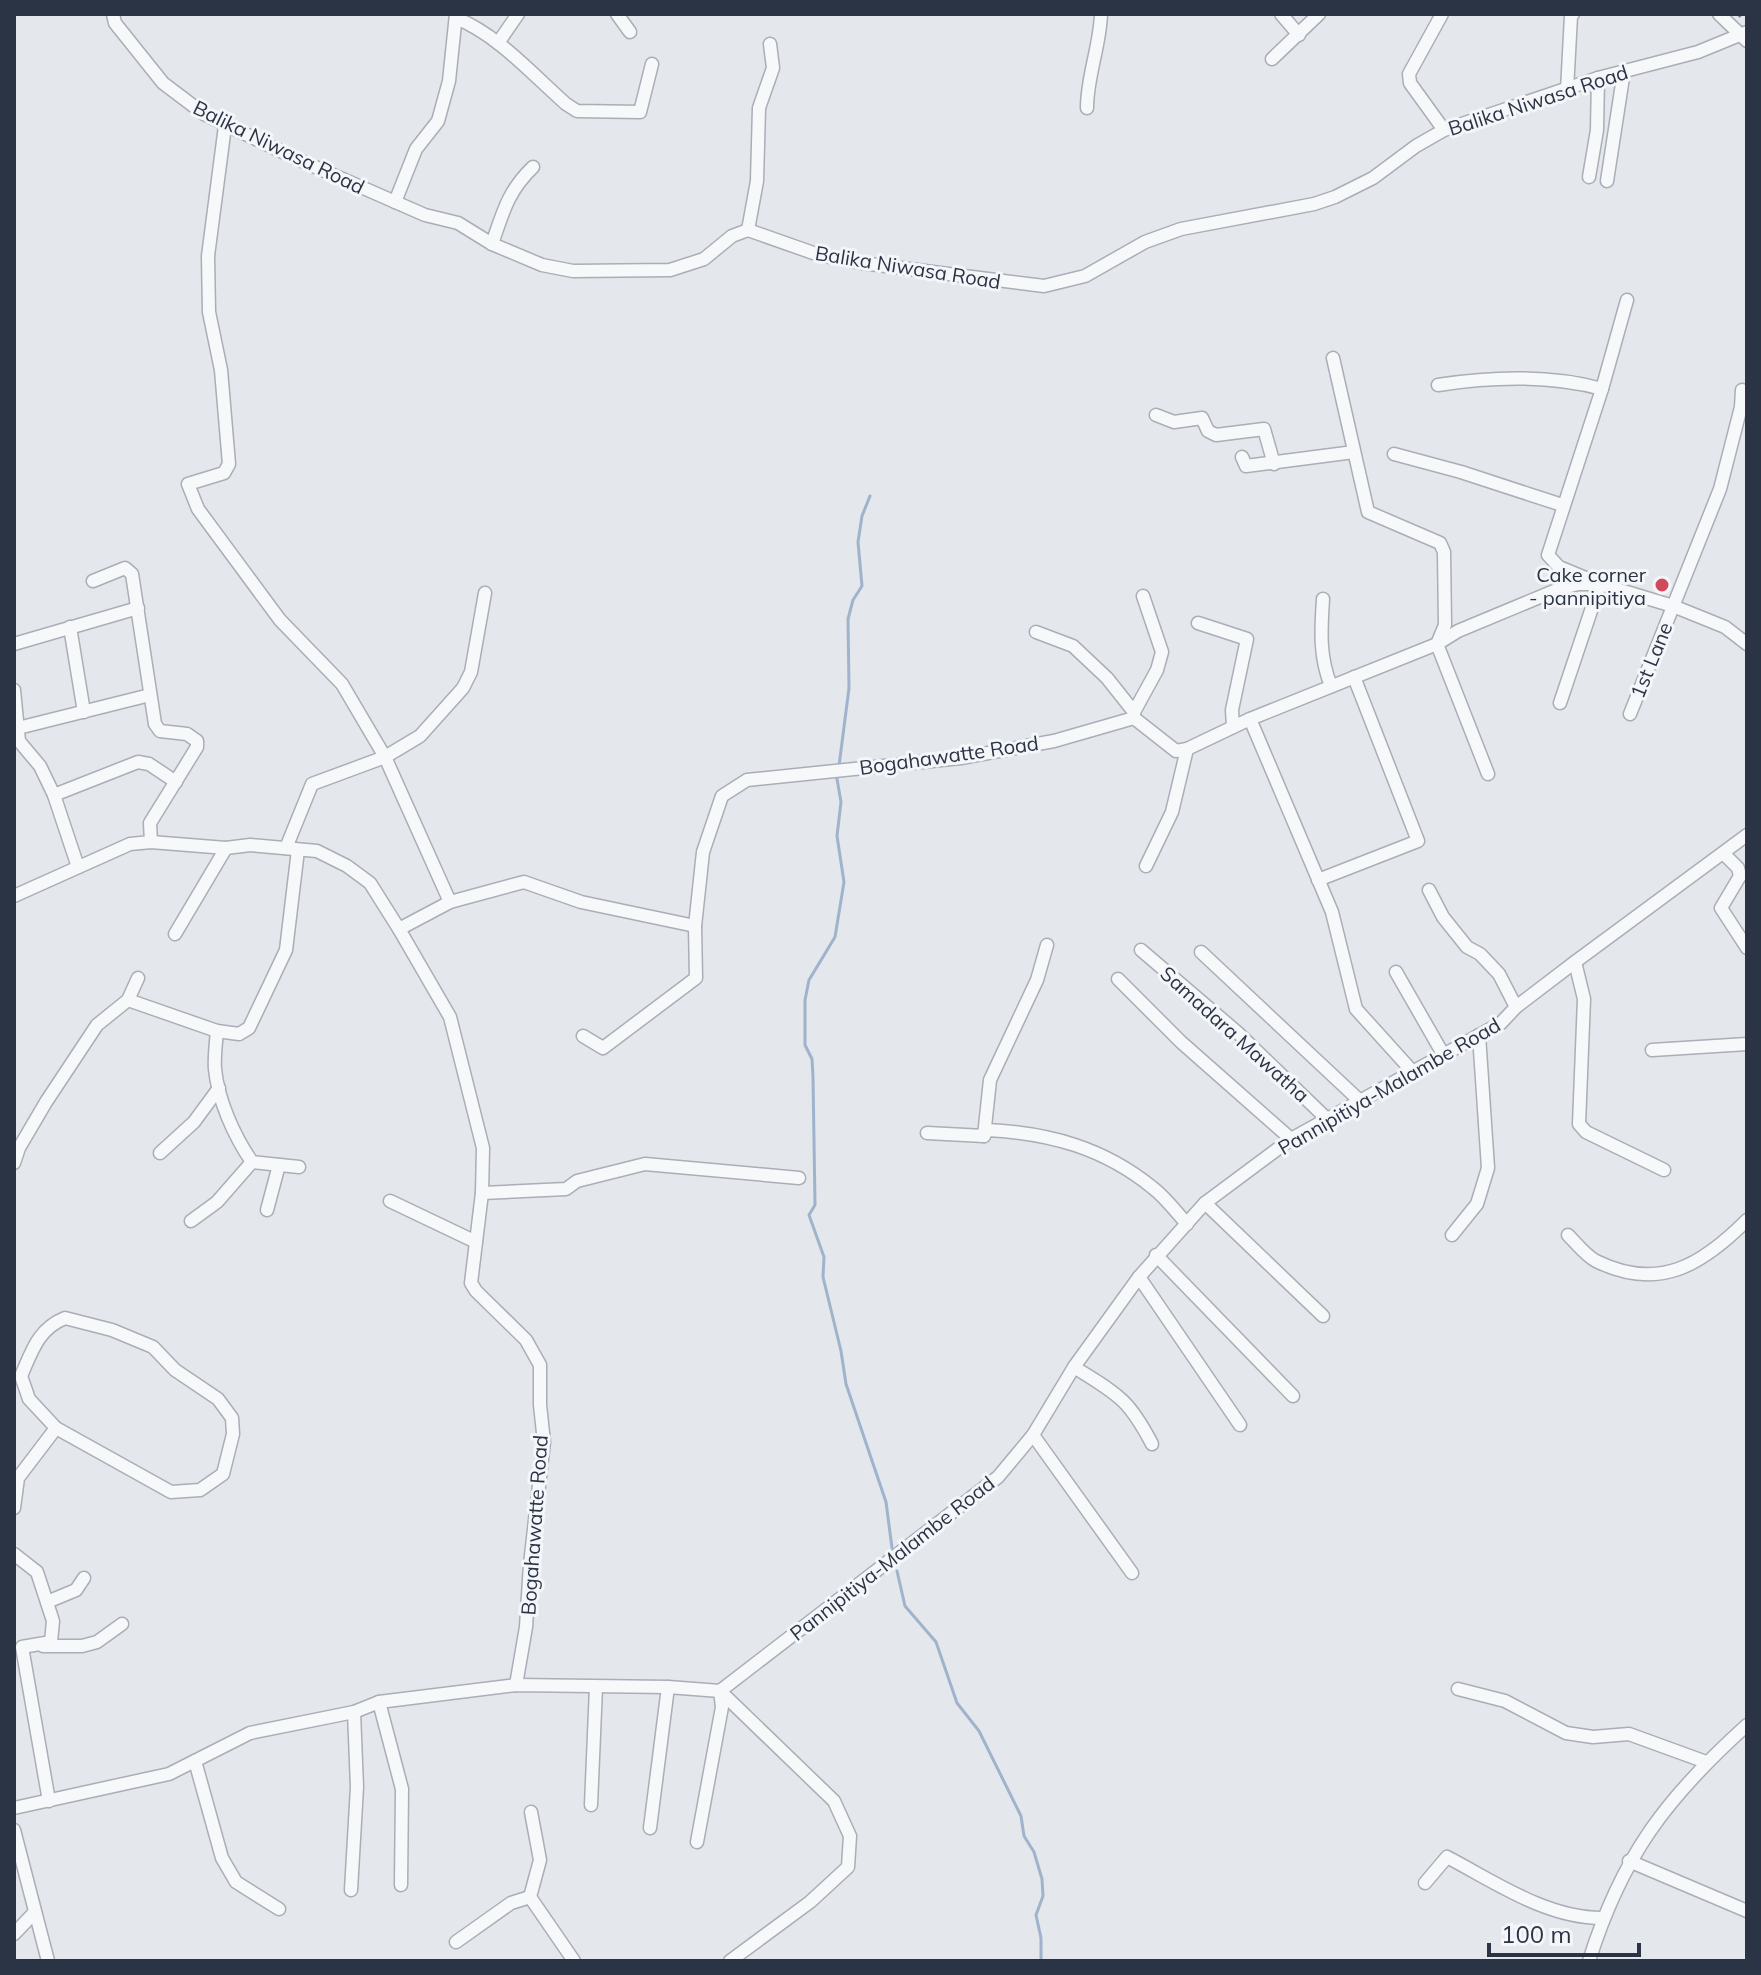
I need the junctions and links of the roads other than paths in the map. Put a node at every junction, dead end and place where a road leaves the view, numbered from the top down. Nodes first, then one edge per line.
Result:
1 (113, 14) edge
2 (518, 14) edge
3 (617, 14) edge
4 (1101, 14) edge
5 (1281, 14) edge
6 (1319, 14) edge
7 (1442, 14) edge
8 (1573, 14) edge
9 (1719, 14) edge
10 (456, 16) edge
11 (630, 32) dead end
12 (1299, 35) junction
13 (1744, 36) edge
14 (498, 43) junction
15 (770, 44) dead end
16 (1272, 59) dead end
17 (652, 64) dead end
18 (1624, 71) junction
19 (1598, 78) junction
20 (1567, 90) junction
21 (1087, 108) dead end
22 (225, 126) junction
23 (1444, 130) junction
24 (533, 167) dead end
25 (1589, 177) dead end
26 (1607, 181) dead end
27 (395, 202) junction
28 (748, 230) junction
29 (492, 244) junction
30 (1627, 300) dead end
31 (1333, 358) dead end
32 (1438, 385) dead end
33 (1602, 389) junction
34 (1742, 390) dead end
35 (1744, 408) edge
36 (1156, 415) dead end
37 (1354, 452) junction
38 (1394, 454) dead end
39 (1242, 457) dead end
40 (1274, 464) junction
41 (1562, 505) junction
42 (93, 581) dead end
43 (1600, 584) junction
44 (485, 593) dead end
45 (1143, 596) dead end
46 (1323, 599) dead end
47 (1673, 606) junction
48 (138, 608) junction
49 (1198, 623) dead end
50 (70, 627) junction
51 (1036, 632) dead end
52 (14, 644) edge
53 (1437, 644) junction
54 (1747, 644) edge
55 (1354, 677) junction
56 (1331, 686) junction
57 (14, 690) edge
58 (150, 695) junction
59 (1560, 703) dead end
60 (84, 712) junction
61 (1630, 714) dead end
62 (1134, 715) junction
63 (1250, 719) junction
64 (1233, 727) junction
65 (18, 728) junction
66 (1187, 749) junction
67 (385, 757) junction
68 (1488, 774) dead end
69 (176, 782) junction
70 (54, 795) junction
71 (1747, 835) edge
72 (151, 842) junction
73 (226, 848) junction
74 (292, 849) junction
75 (1724, 854) junction
76 (1146, 866) dead end
77 (78, 867) junction
78 (1318, 880) junction
79 (1429, 890) dead end
80 (14, 896) edge
81 (450, 902) junction
82 (695, 926) junction
83 (399, 929) junction
84 (175, 934) dead end
85 (1047, 945) dead end
86 (1747, 948) edge
87 (1141, 950) dead end
88 (1201, 952) dead end
89 (1575, 962) junction
90 (1396, 972) dead end
91 (138, 978) dead end
92 (1118, 979) dead end
93 (128, 1000) junction
94 (1516, 1007) junction
95 (217, 1031) junction
96 (1479, 1035) junction
97 (583, 1036) dead end
98 (1747, 1044) edge
99 (1652, 1050) dead end
100 (1443, 1054) junction
101 (1412, 1071) junction
102 (219, 1088) junction
103 (1360, 1101) junction
104 (1328, 1120) junction
105 (927, 1133) dead end
106 (984, 1136) junction
107 (1291, 1139) junction
108 (160, 1153) dead end
109 (252, 1162) junction
110 (14, 1163) edge
111 (279, 1165) junction
112 (299, 1167) dead end
113 (1664, 1170) dead end
114 (799, 1178) dead end
115 (482, 1193) junction
116 (390, 1201) dead end
117 (1205, 1203) junction
118 (267, 1210) dead end
119 (1747, 1220) edge
120 (191, 1221) dead end
121 (1187, 1224) junction
122 (1452, 1235) dead end
123 (1568, 1235) dead end
124 (476, 1242) junction
125 (1156, 1255) junction
126 (1139, 1277) junction
127 (1323, 1316) dead end
128 (1074, 1367) junction
129 (1293, 1396) dead end
130 (1240, 1425) dead end
131 (56, 1428) junction
132 (1033, 1435) junction
133 (1152, 1444) dead end
134 (14, 1508) edge
135 (14, 1556) edge
136 (1132, 1573) dead end
137 (84, 1578) dead end
138 (47, 1602) junction
139 (122, 1624) dead end
140 (43, 1646) junction
141 (516, 1685) junction
142 (596, 1687) junction
143 (668, 1687) junction
144 (1458, 1689) dead end
145 (720, 1691) junction
146 (379, 1702) junction
147 (354, 1712) junction
148 (1747, 1725) edge
149 (195, 1761) junction
150 (1706, 1762) junction
151 (49, 1801) junction
152 (591, 1805) dead end
153 (14, 1808) edge
154 (531, 1812) dead end
155 (650, 1828) dead end
156 (14, 1830) edge
157 (697, 1842) dead end
158 (1629, 1861) junction
159 (1425, 1883) dead end
160 (401, 1885) dead end
161 (351, 1890) dead end
162 (530, 1897) junction
163 (279, 1909) dead end
164 (1747, 1911) edge
165 (34, 1913) junction
166 (1602, 1918) junction
167 (14, 1934) edge
168 (456, 1942) dead end
169 (48, 1961) edge
170 (574, 1961) edge
171 (730, 1961) edge
172 (1589, 1961) edge

1 - 22 street, Balika Niwasa Road
2 - 14 street
3 - 11 street
4 - 21 street
5 - 12 street
6 - 12 street
7 - 23 street
8 - 20 street
9 - 13 street
10 - 14 street
10 - 27 street
12 - 16 street
13 - 18 street, Balika Niwasa Road
14 - 17 street
15 - 28 street
18 - 19 street, Balika Niwasa Road
18 - 26 street
19 - 20 street, Balika Niwasa Road
19 - 25 street
20 - 23 street, Balika Niwasa Road
22 - 27 street, Balika Niwasa Road
22 - 67 street
23 - 28 street, Balika Niwasa Road
24 - 29 street
27 - 29 street, Balika Niwasa Road
28 - 29 street, Balika Niwasa Road
30 - 33 street
31 - 37 street
32 - 33 street
33 - 41 street
34 - 35 street, 1st Lane
35 - 47 street, 1st Lane
36 - 40 street
37 - 40 street
37 - 53 street
38 - 41 street
39 - 40 street
41 - 43 street
42 - 48 street
43 - 47 street
43 - 53 street
43 - 59 street
44 - 67 street
45 - 62 street
46 - 56 street
47 - 54 street
47 - 61 street, 1st Lane
48 - 50 street
48 - 58 street
49 - 64 street
50 - 52 street
50 - 60 street
51 - 62 street
53 - 55 street
53 - 68 street
55 - 56 street
55 - 78 street
56 - 63 street
57 - 65 street
58 - 60 street
58 - 69 street
60 - 65 street
62 - 66 street
62 - 82 street, Bogahawatte Road
63 - 64 street
63 - 78 street
64 - 66 street
65 - 70 street
66 - 76 street
67 - 74 street
67 - 81 street
69 - 70 street
69 - 72 street
70 - 77 street
71 - 75 street, Pannipitiya-Malambe Road
72 - 73 street, Bogahawatte Road
72 - 77 street, Bogahawatte Road
73 - 74 street, Bogahawatte Road
73 - 84 street
74 - 83 street, Bogahawatte Road
74 - 95 street
75 - 86 street
75 - 89 street, Pannipitiya-Malambe Road
77 - 80 street, Bogahawatte Road
78 - 101 street
79 - 94 street
81 - 82 street
81 - 83 street
82 - 97 street, Bogahawatte Road
83 - 115 street, Bogahawatte Road
85 - 106 street
87 - 104 street, Samadara Mawatha
88 - 103 street
89 - 94 street, Pannipitiya-Malambe Road
89 - 113 street
90 - 100 street
91 - 93 street
92 - 107 street
93 - 95 street
93 - 110 street
94 - 96 street, Pannipitiya-Malambe Road
95 - 102 street
96 - 100 street, Pannipitiya-Malambe Road
96 - 122 street
98 - 99 street
100 - 101 street, Pannipitiya-Malambe Road
101 - 103 street, Pannipitiya-Malambe Road
102 - 108 street
102 - 109 street
103 - 104 street, Pannipitiya-Malambe Road
104 - 107 street, Pannipitiya-Malambe Road
105 - 106 street
106 - 121 street
107 - 117 street, Pannipitiya-Malambe Road
109 - 111 street
109 - 120 street
111 - 112 street
111 - 118 street
114 - 115 street
115 - 124 street, Bogahawatte Road
116 - 124 street
117 - 121 street, Pannipitiya-Malambe Road
117 - 127 street
119 - 123 street
121 - 125 street, Pannipitiya-Malambe Road
124 - 141 street, Bogahawatte Road
125 - 126 street, Pannipitiya-Malambe Road
125 - 129 street
126 - 128 street, Pannipitiya-Malambe Road
126 - 130 street
128 - 132 street, Pannipitiya-Malambe Road
128 - 133 street
131 - 131 street
131 - 134 street
132 - 136 street
132 - 145 street, Pannipitiya-Malambe Road
135 - 138 street
137 - 138 street
138 - 140 street
139 - 140 street
140 - 151 street
141 - 142 street
141 - 146 street
142 - 143 street
142 - 152 street
143 - 145 street
143 - 155 street
144 - 150 street
145 - 157 street
145 - 171 street
146 - 147 street
146 - 160 street
147 - 149 street
147 - 161 street
148 - 150 street
149 - 151 street
149 - 163 street
150 - 158 street
151 - 153 street
154 - 162 street
156 - 165 street
158 - 164 street
158 - 166 street
159 - 166 street
162 - 168 street
162 - 170 street
165 - 167 street
165 - 169 street
166 - 172 street

